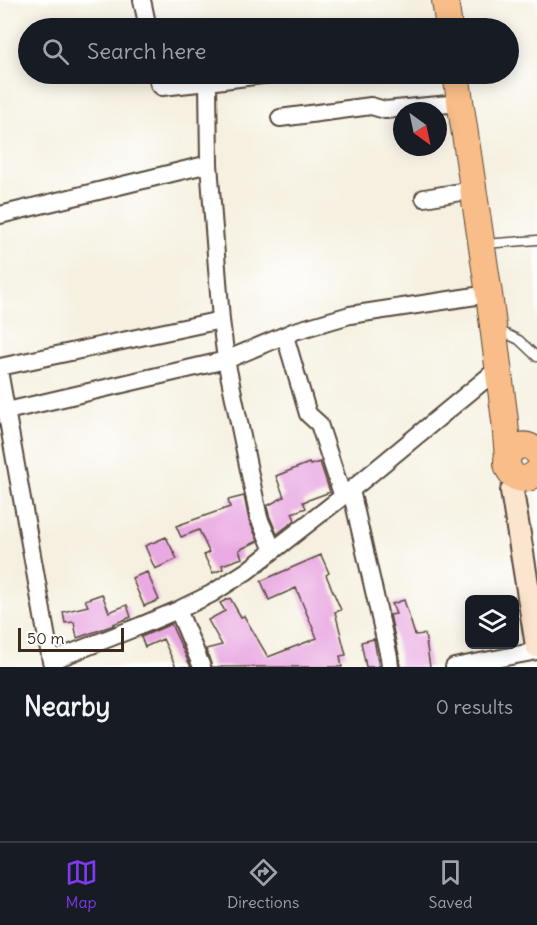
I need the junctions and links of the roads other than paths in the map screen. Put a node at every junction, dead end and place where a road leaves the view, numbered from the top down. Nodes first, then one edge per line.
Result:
1 (142, 0) edge
2 (445, 0) edge
3 (146, 18) edge
4 (448, 18) edge
5 (159, 84) edge
6 (190, 84) edge
7 (208, 84) edge
8 (457, 84) edge
9 (460, 103) junction
10 (280, 118) dead end
11 (209, 164) junction
12 (473, 190) junction
13 (424, 198) dead end
14 (0, 215) edge
15 (537, 240) edge
16 (489, 244) junction
17 (489, 294) junction
18 (221, 320) junction
19 (499, 330) junction
20 (285, 336) junction
21 (537, 357) edge
22 (226, 360) junction
23 (0, 367) edge
24 (499, 368) junction
25 (0, 376) edge
26 (7, 411) junction
27 (530, 455) edge
28 (512, 491) dead end
29 (347, 494) junction
30 (273, 550) junction
31 (178, 610) junction
32 (537, 646) edge
33 (537, 651) edge
34 (47, 664) edge
35 (202, 667) edge
36 (390, 667) edge
37 (454, 667) edge

1 - 3 street
2 - 4 main road
5 - 6 street
7 - 11 street
8 - 9 main road
9 - 10 street
9 - 12 main road
11 - 14 street
11 - 18 street
12 - 13 street
12 - 16 main road
15 - 16 lane
16 - 17 main road
17 - 19 main road
17 - 20 street
18 - 22 street
18 - 23 street
19 - 21 lane
19 - 24 main road
20 - 22 street
20 - 29 street
22 - 26 street
22 - 30 street
24 - 27 main road
24 - 29 street
25 - 26 street
26 - 34 street
28 - 32 main road
29 - 30 street
29 - 36 street
30 - 31 street
31 - 34 street
31 - 35 street
33 - 37 street

